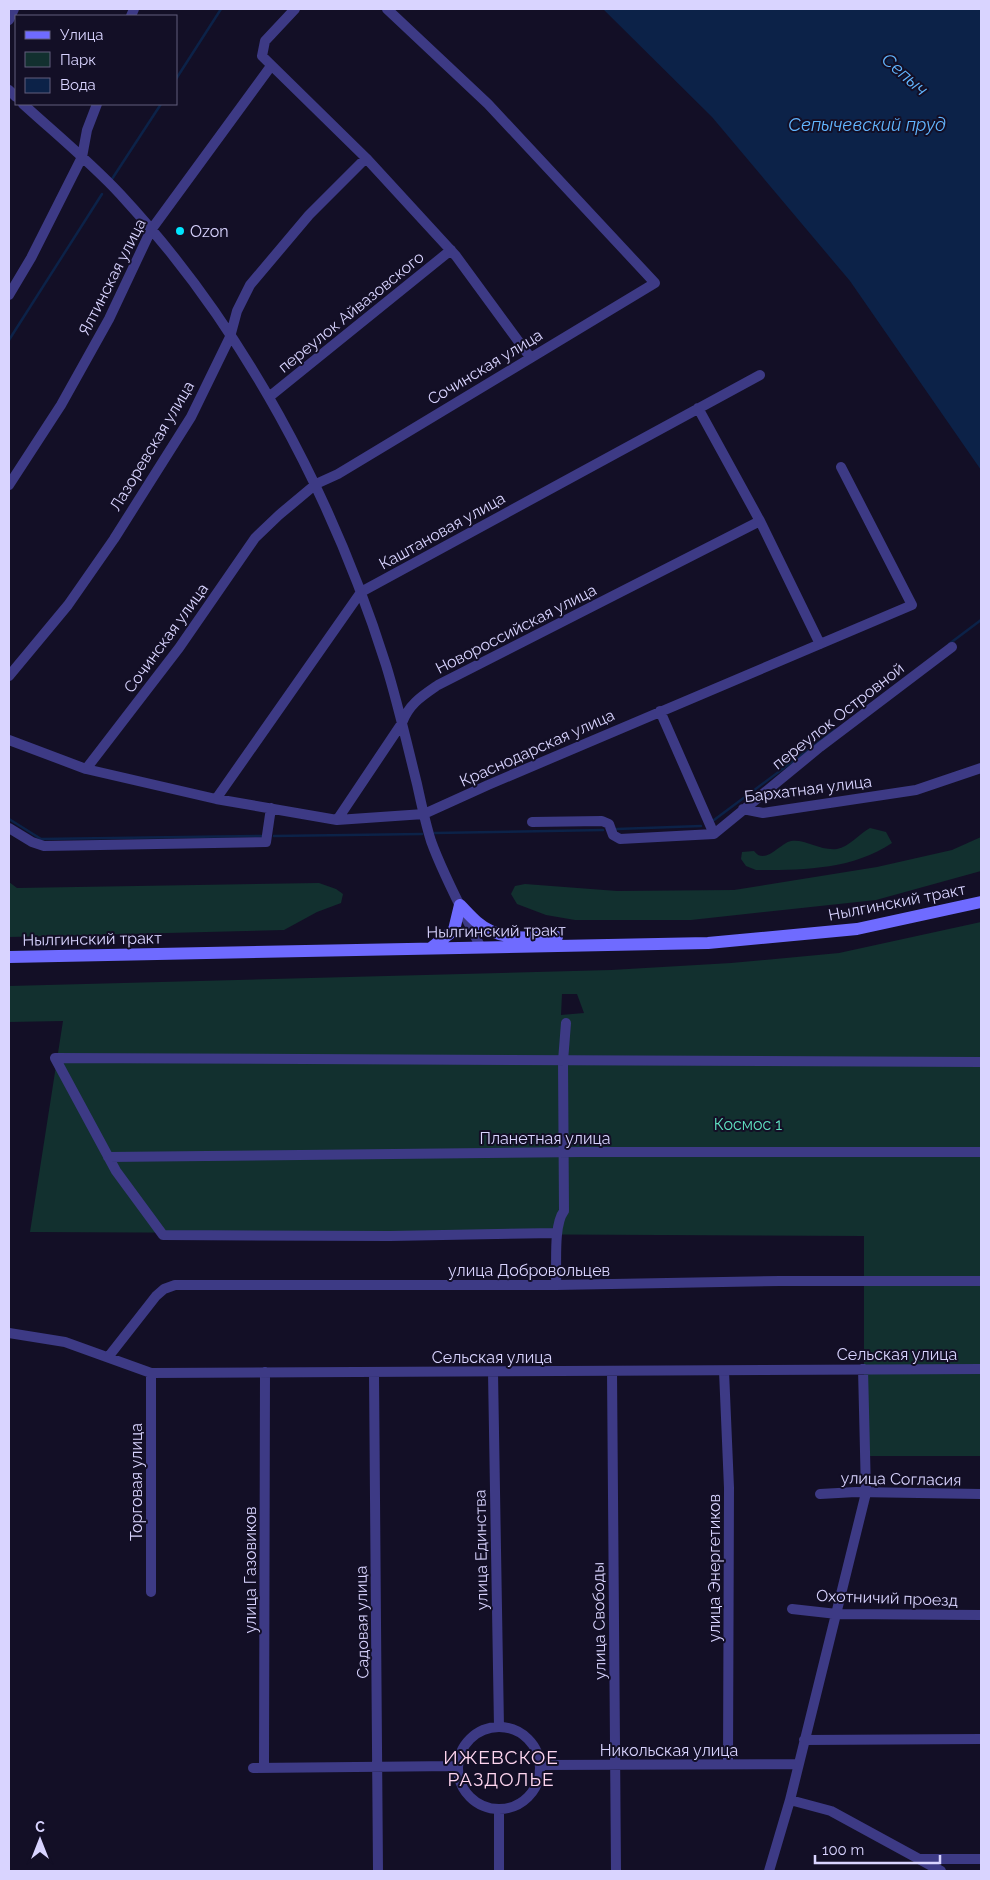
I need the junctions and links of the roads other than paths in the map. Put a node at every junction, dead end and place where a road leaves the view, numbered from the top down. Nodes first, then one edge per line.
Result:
1 (14, 9) edge
2 (295, 9) edge
3 (386, 9) edge
4 (9, 20) edge
5 (271, 66) junction
6 (24, 105) edge
7 (97, 105) edge
8 (82, 157) junction
9 (366, 158) junction
10 (151, 230) junction
11 (451, 250) junction
12 (9, 295) edge
13 (230, 337) junction
14 (530, 357) junction
15 (760, 375) dead end
16 (269, 397) junction
17 (698, 408) junction
18 (842, 467) dead end
19 (316, 484) junction
20 (9, 485) edge
21 (760, 521) junction
22 (361, 592) junction
23 (820, 644) junction
24 (952, 646) dead end
25 (9, 676) edge
26 (660, 711) junction
27 (402, 723) junction
28 (9, 740) edge
29 (981, 768) edge
30 (86, 769) junction
31 (216, 799) junction
32 (271, 808) junction
33 (744, 809) junction
34 (424, 814) junction
35 (337, 820) junction
36 (532, 822) dead end
37 (9, 828) edge
38 (714, 834) junction
39 (981, 902) edge
40 (460, 905) junction
41 (687, 943) junction
42 (431, 948) junction
43 (480, 948) junction
44 (9, 957) edge
45 (566, 1023) dead end
46 (563, 1061) junction
47 (981, 1062) edge
48 (564, 1152) junction
49 (981, 1152) edge
50 (108, 1157) junction
51 (556, 1233) junction
52 (981, 1281) edge
53 (556, 1285) junction
54 (9, 1333) edge
55 (109, 1356) junction
56 (863, 1369) junction
57 (981, 1369) edge
58 (612, 1371) junction
59 (724, 1371) junction
60 (265, 1372) junction
61 (374, 1372) junction
62 (493, 1372) junction
63 (151, 1373) junction
64 (866, 1493) junction
65 (820, 1494) dead end
66 (981, 1494) edge
67 (151, 1592) dead end
68 (792, 1609) dead end
69 (837, 1614) junction
70 (981, 1615) edge
71 (499, 1727) junction
72 (981, 1739) edge
73 (804, 1740) junction
74 (728, 1764) junction
75 (798, 1764) junction
76 (540, 1765) junction
77 (616, 1765) junction
78 (378, 1766) junction
79 (457, 1766) junction
80 (253, 1768) dead end
81 (264, 1768) junction
82 (790, 1800) junction
83 (499, 1810) junction
84 (981, 1858) edge
85 (920, 1859) junction
86 (378, 1871) edge
87 (499, 1871) edge
88 (616, 1871) edge
89 (769, 1871) edge
90 (941, 1871) edge

1 - 4 street
2 - 5 street
3 - 14 street, Сочинская улица
5 - 9 street
5 - 10 street, Ялтинская улица
6 - 8 street
7 - 8 street
8 - 10 street
8 - 12 street
9 - 11 street
9 - 13 street, Лазоревская улица
10 - 13 street
10 - 20 street, Ялтинская улица
11 - 14 street
11 - 16 street, переулок Айвазовского
13 - 16 street
13 - 25 street, Лазоревская улица
14 - 19 street, Сочинская улица
15 - 17 street, Каштановая улица
16 - 19 street
17 - 21 street
17 - 22 street, Каштановая улица
18 - 23 street, Краснодарская улица
19 - 22 street
19 - 30 street, Сочинская улица
21 - 23 street
21 - 27 street, Новороссийская улица
22 - 27 street
22 - 31 street, Каштановая улица
23 - 26 street, Краснодарская улица
24 - 33 street, переулок Островной
26 - 34 street, Краснодарская улица
26 - 38 street
27 - 34 street
27 - 35 street, Новороссийская улица
28 - 30 street, Краснодарская улица
29 - 33 street, Бархатная улица
30 - 31 street, Краснодарская улица
31 - 32 street, Краснодарская улица
32 - 35 street, Краснодарская улица
32 - 37 street
33 - 38 street, Бархатная улица
34 - 35 street, Краснодарская улица
34 - 40 street
36 - 38 street
39 - 41 main road, Нылгинский тракт
40 - 41 main road
40 - 42 main road
40 - 43 street
41 - 43 main road, Нылгинский тракт
42 - 43 main road, Нылгинский тракт
42 - 44 main road, Нылгинский тракт
45 - 46 street
46 - 47 street
46 - 48 street
46 - 50 street
48 - 49 street, Планетная улица
48 - 50 street, Планетная улица
48 - 51 street
50 - 51 street
51 - 53 street
52 - 53 street, улица Добровольцев
53 - 55 street, улица Добровольцев
54 - 55 street, Сельская улица
55 - 63 street, Сельская улица
56 - 57 street, Сельская улица
56 - 59 street, Сельская улица
56 - 64 street
58 - 59 street, Сельская улица
58 - 62 street, Сельская улица
58 - 77 street, улица Свободы
59 - 74 street, улица Энергетиков
60 - 61 street, Сельская улица
60 - 63 street, Сельская улица
60 - 81 street, улица Газовиков
61 - 62 street, Сельская улица
61 - 78 street, Садовая улица
62 - 71 street, улица Единства
63 - 67 street, Торговая улица
64 - 65 street, улица Согласия
64 - 66 street, улица Согласия
64 - 69 street
68 - 69 street, Охотничий проезд
69 - 70 street, Охотничий проезд
69 - 73 street
71 - 76 street
71 - 79 street
72 - 73 street
73 - 75 street
74 - 75 street, Никольская улица
74 - 77 street, Никольская улица
75 - 82 street
76 - 77 street, Никольская улица
76 - 83 street
77 - 88 street, улица Свободы
78 - 79 street
78 - 81 street
78 - 86 street, Садовая улица
79 - 83 street
80 - 81 street
82 - 85 street
82 - 89 street
83 - 87 street
84 - 85 street
85 - 90 street

